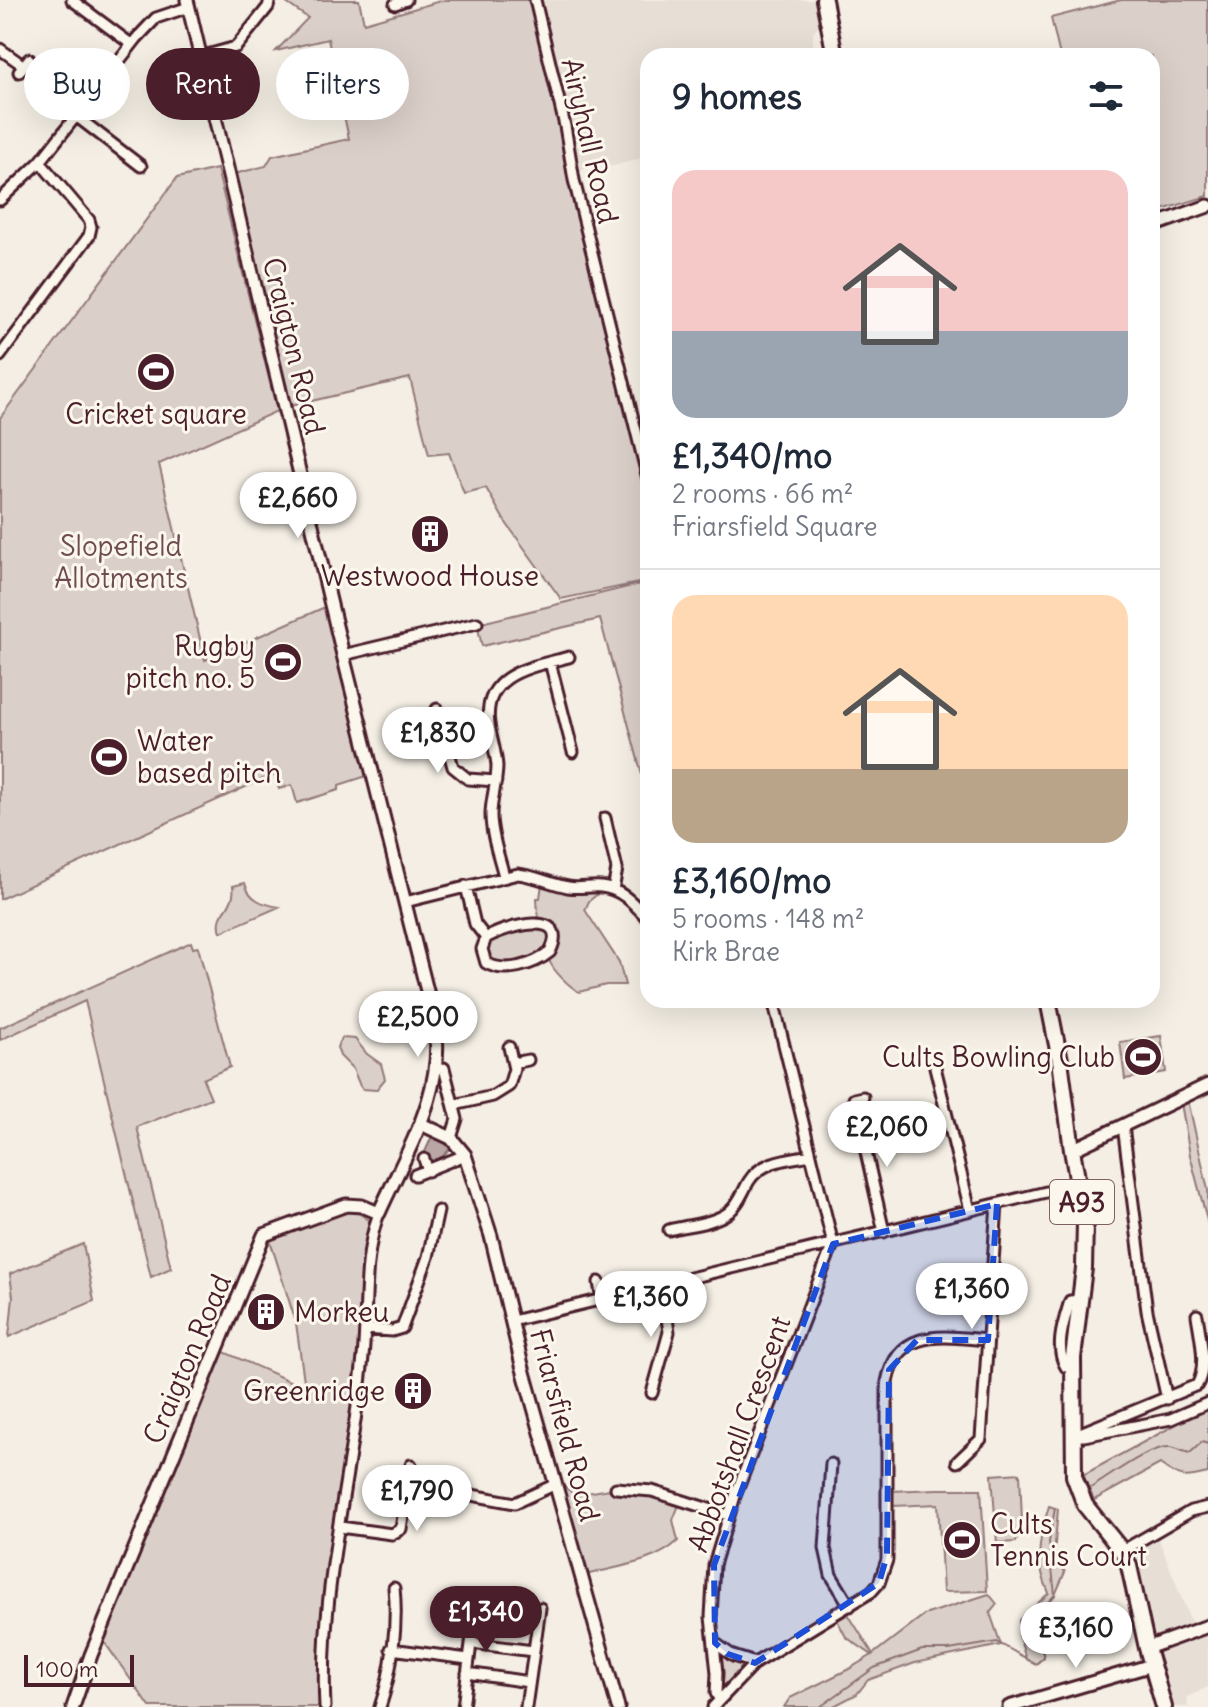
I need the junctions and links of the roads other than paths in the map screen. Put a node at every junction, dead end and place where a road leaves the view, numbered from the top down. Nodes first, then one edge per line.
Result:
1 (72, 0) edge
2 (270, 0) edge
3 (406, 0) edge
4 (535, 0) edge
5 (824, 0) edge
6 (188, 3) edge
7 (395, 4) dead end
8 (131, 44) junction
9 (128, 48) edge
10 (198, 48) edge
11 (232, 48) edge
12 (833, 48) edge
13 (0, 49) edge
14 (24, 66) dead end
15 (73, 120) edge
16 (81, 120) edge
17 (215, 120) edge
18 (40, 162) junction
19 (141, 166) dead end
20 (0, 200) edge
21 (1208, 206) edge
22 (1160, 223) edge
23 (0, 356) edge
24 (640, 447) edge
25 (477, 623) dead end
26 (343, 655) junction
27 (569, 657) dead end
28 (550, 662) junction
29 (437, 709) dead end
30 (442, 729) junction
31 (428, 732) dead end
32 (568, 733) junction
33 (554, 736) dead end
34 (573, 752) dead end
35 (496, 781) junction
36 (605, 818) dead end
37 (504, 876) junction
38 (466, 886) junction
39 (613, 890) junction
40 (405, 902) junction
41 (640, 910) edge
42 (486, 938) junction
43 (775, 1008) edge
44 (1050, 1008) edge
45 (509, 1047) dead end
46 (528, 1060) dead end
47 (513, 1063) junction
48 (935, 1067) dead end
49 (444, 1068) dead end
50 (1208, 1085) edge
51 (863, 1097) dead end
52 (454, 1105) junction
53 (421, 1124) junction
54 (1123, 1126) junction
55 (451, 1138) junction
56 (1072, 1150) junction
57 (465, 1155) junction
58 (811, 1155) junction
59 (424, 1159) dead end
60 (428, 1171) junction
61 (415, 1175) dead end
62 (1079, 1184) junction
63 (997, 1204) junction
64 (970, 1210) junction
65 (379, 1213) junction
66 (425, 1217) dead end
67 (669, 1230) dead end
68 (884, 1232) junction
69 (833, 1244) junction
70 (599, 1282) dead end
71 (662, 1285) junction
72 (602, 1300) junction
73 (1197, 1315) dead end
74 (512, 1321) junction
75 (365, 1329) junction
76 (988, 1340) junction
77 (1206, 1373) edge
78 (652, 1393) dead end
79 (1167, 1399) junction
80 (1208, 1403) edge
81 (1073, 1436) junction
82 (957, 1462) dead end
83 (831, 1464) dead end
84 (411, 1465) dead end
85 (396, 1480) dead end
86 (409, 1481) junction
87 (556, 1484) junction
88 (616, 1488) dead end
89 (466, 1494) dead end
90 (1208, 1507) edge
91 (728, 1515) junction
92 (340, 1527) junction
93 (1122, 1551) junction
94 (394, 1588) dead end
95 (471, 1600) dead end
96 (850, 1606) junction
97 (540, 1608) dead end
98 (1208, 1626) edge
99 (471, 1643) junction
100 (715, 1643) junction
101 (1147, 1648) junction
102 (391, 1649) junction
103 (533, 1651) junction
104 (468, 1659) junction
105 (755, 1663) junction
106 (1152, 1665) junction
107 (467, 1673) junction
108 (529, 1682) junction
109 (716, 1703) edge
110 (1017, 1706) edge
111 (73, 1707) edge
112 (325, 1707) edge
113 (380, 1707) edge
114 (463, 1707) edge
115 (526, 1707) edge
116 (618, 1707) edge
117 (1164, 1707) edge

1 - 8 street
2 - 11 street
3 - 7 street
4 - 24 street, Airyhall Road
5 - 12 main road
6 - 8 street
6 - 10 street, Craigton Road
8 - 9 street
13 - 14 street
15 - 18 street
16 - 19 street
17 - 26 street, Craigton Road
18 - 20 street
18 - 23 street
21 - 22 street
25 - 26 street
26 - 40 street, Craigton Road
27 - 28 street
28 - 32 street
28 - 35 street
29 - 30 street
30 - 31 street
30 - 35 street
32 - 33 street
32 - 34 street
35 - 37 street
36 - 39 street
37 - 38 street
37 - 39 street
38 - 40 street
38 - 42 street
39 - 41 street
40 - 53 street, Craigton Road
42 - 42 street
43 - 58 street
44 - 56 main road, A93
45 - 47 street
46 - 47 street
47 - 52 street
48 - 64 street
49 - 52 street
50 - 54 street
51 - 68 street
52 - 55 street
53 - 55 street
53 - 65 street, Craigton Road
54 - 56 street
54 - 79 street
55 - 57 street
56 - 62 main road, A93
57 - 60 street
57 - 74 street, Friarsfield Road
58 - 67 street
58 - 69 street
59 - 60 street
60 - 61 street
62 - 63 street
62 - 81 main road, A93
63 - 64 street
63 - 76 street
64 - 68 street
65 - 75 street
65 - 111 street, Craigton Road
66 - 75 street
68 - 69 street
69 - 71 street
69 - 91 street, Abbotshall Crescent
70 - 72 street
71 - 72 street
71 - 78 street
72 - 74 street
73 - 77 street
74 - 87 street, Friarsfield Road
75 - 92 street
76 - 82 street
76 - 96 street
77 - 79 street
79 - 81 street
80 - 81 street
81 - 93 main road, A93
83 - 96 street
84 - 86 street
85 - 86 street
86 - 92 street
87 - 89 street
87 - 116 street, Friarsfield Road
88 - 91 street
90 - 93 street
91 - 100 street, Abbotshall Crescent
92 - 112 street
93 - 101 main road, A93
94 - 102 street
95 - 99 street
96 - 105 street
97 - 103 street
98 - 101 street
99 - 103 street
99 - 104 street
100 - 105 street
100 - 109 street, Abbotshall Crescent
101 - 106 main road, A93
102 - 104 street
102 - 113 street
103 - 108 street
104 - 107 street
105 - 109 street
106 - 110 street
106 - 117 main road, A93
107 - 108 street
107 - 114 street
108 - 115 street

